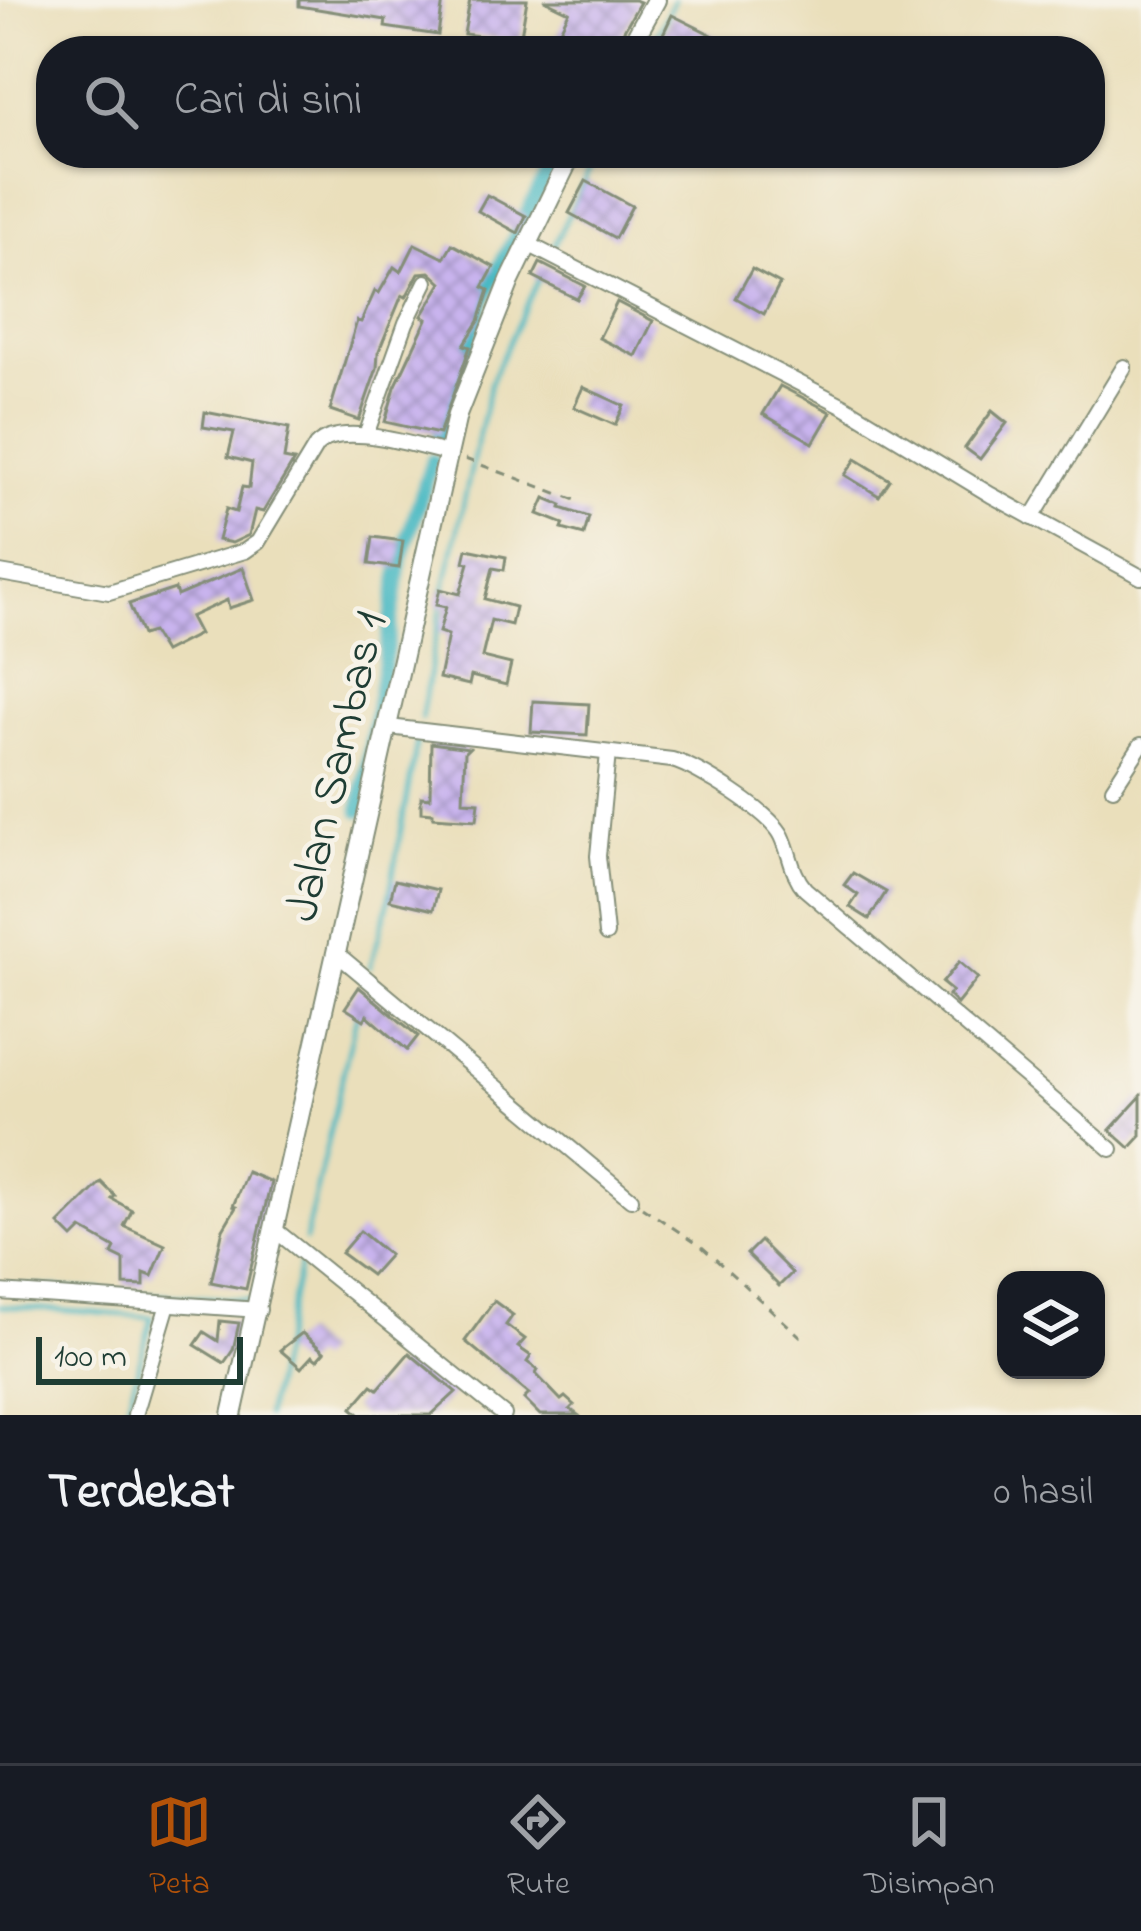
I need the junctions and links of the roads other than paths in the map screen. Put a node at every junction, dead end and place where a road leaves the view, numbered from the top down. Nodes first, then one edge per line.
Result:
1 (656, 0) edge
2 (636, 36) edge
3 (565, 168) edge
4 (527, 244) junction
5 (426, 282) dead end
6 (1124, 367) dead end
7 (366, 435) junction
8 (447, 453) junction
9 (1032, 518) junction
10 (0, 573) edge
11 (1141, 577) edge
12 (389, 727) junction
13 (1141, 745) edge
14 (608, 753) junction
15 (1113, 788) dead end
16 (606, 934) dead end
17 (336, 953) junction
18 (1111, 1149) dead end
19 (631, 1199) road end
20 (275, 1230) junction
21 (0, 1292) edge
22 (168, 1304) junction
23 (259, 1310) junction
24 (135, 1415) edge
25 (232, 1415) edge
26 (504, 1415) edge

1 - 2 street
3 - 4 street, Jalan Sambas 1
4 - 8 street, Jalan Sambas 1
4 - 9 street
5 - 7 street
6 - 9 street
7 - 8 street
7 - 10 street
8 - 12 street, Jalan Sambas 1
9 - 11 street
12 - 14 street
12 - 17 street, Jalan Sambas 1
13 - 15 street
14 - 16 street
14 - 18 street
17 - 19 street
17 - 20 street, Jalan Sambas 1
20 - 23 street, Jalan Sambas 1
20 - 26 street
21 - 22 street
22 - 23 street
22 - 24 street
23 - 25 street, Jalan Sambas 1

